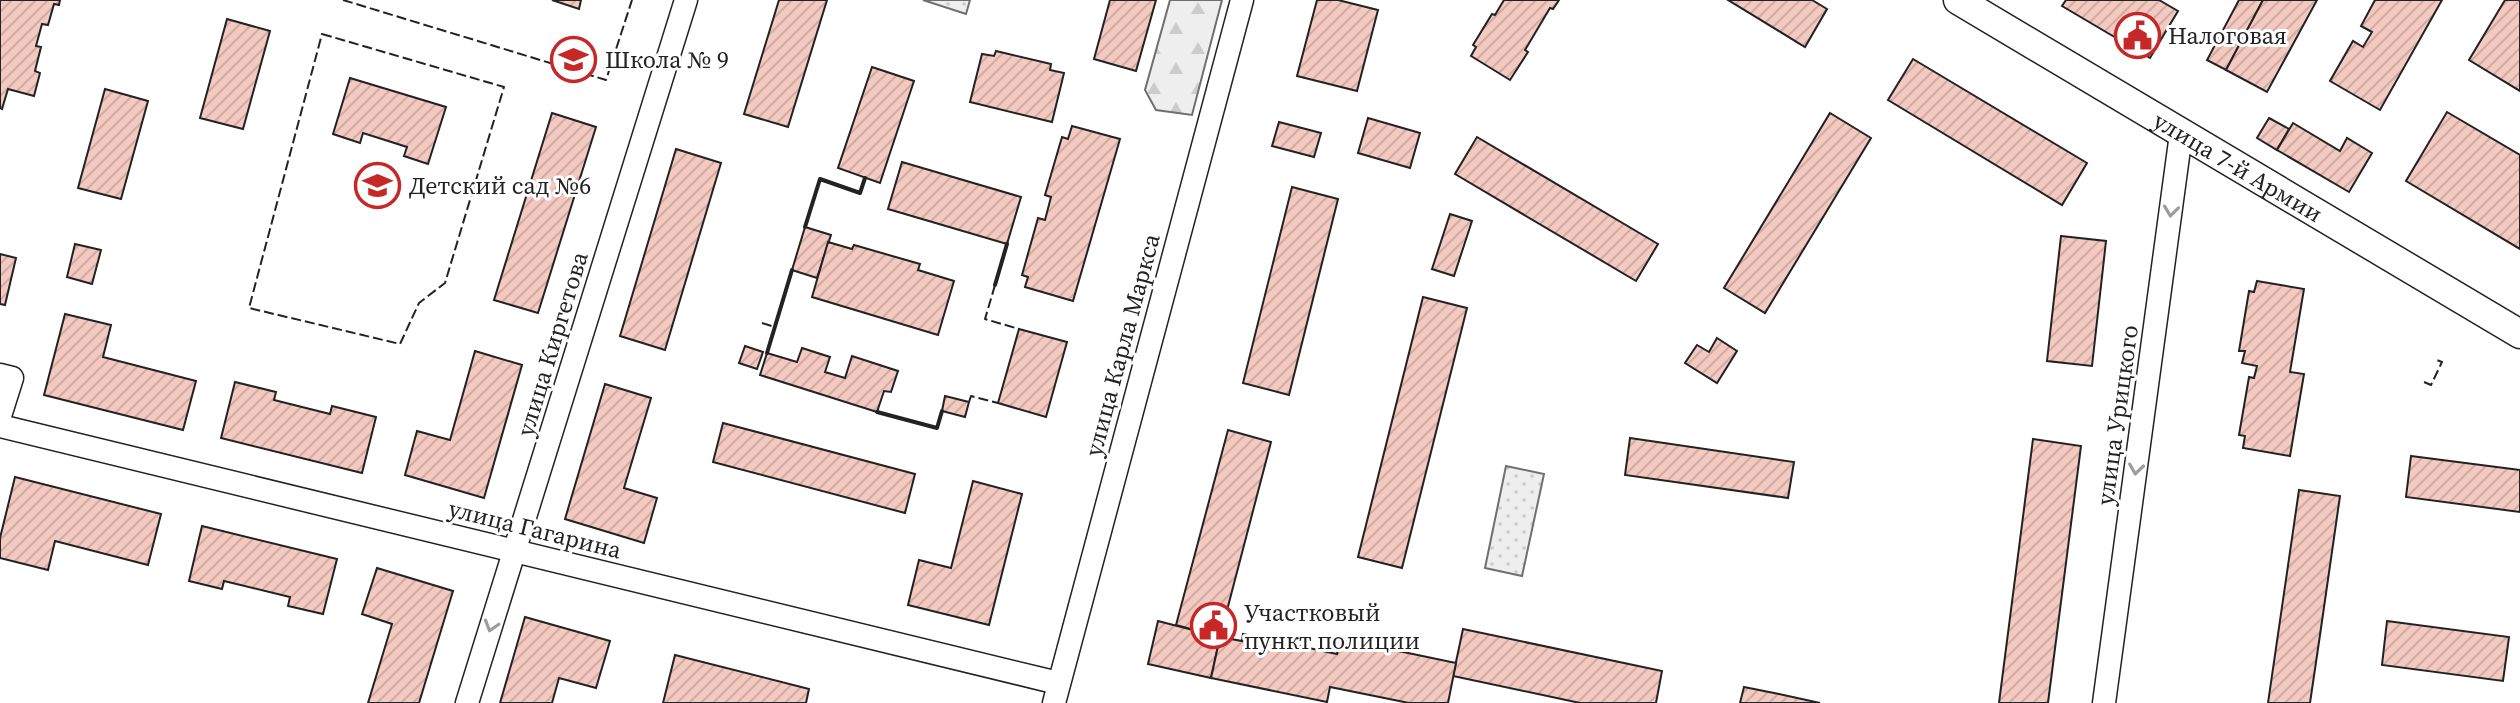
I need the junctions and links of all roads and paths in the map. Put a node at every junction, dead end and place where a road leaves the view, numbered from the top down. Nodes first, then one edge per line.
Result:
1 (686, 0) edge
2 (1242, 0) edge
3 (1958, 0) edge
4 (2181, 134) junction
5 (2520, 334) edge
6 (0, 375) edge
7 (0, 416) edge
8 (0, 426) edge
9 (515, 552) junction
10 (1056, 693) edge
11 (467, 703) edge
12 (2104, 703) edge

1 - 9 street, улица Киргетова
2 - 10 street, улица Карла Маркса
3 - 4 street, улица 7-й Армии
4 - 5 street, улица 7-й Армии
4 -> 12 street, улица Урицкого
6 - 7 street
8 - 9 street, улица Гагарина
9 - 10 street, улица Гагарина
9 -> 11 street, улица Киргетова

